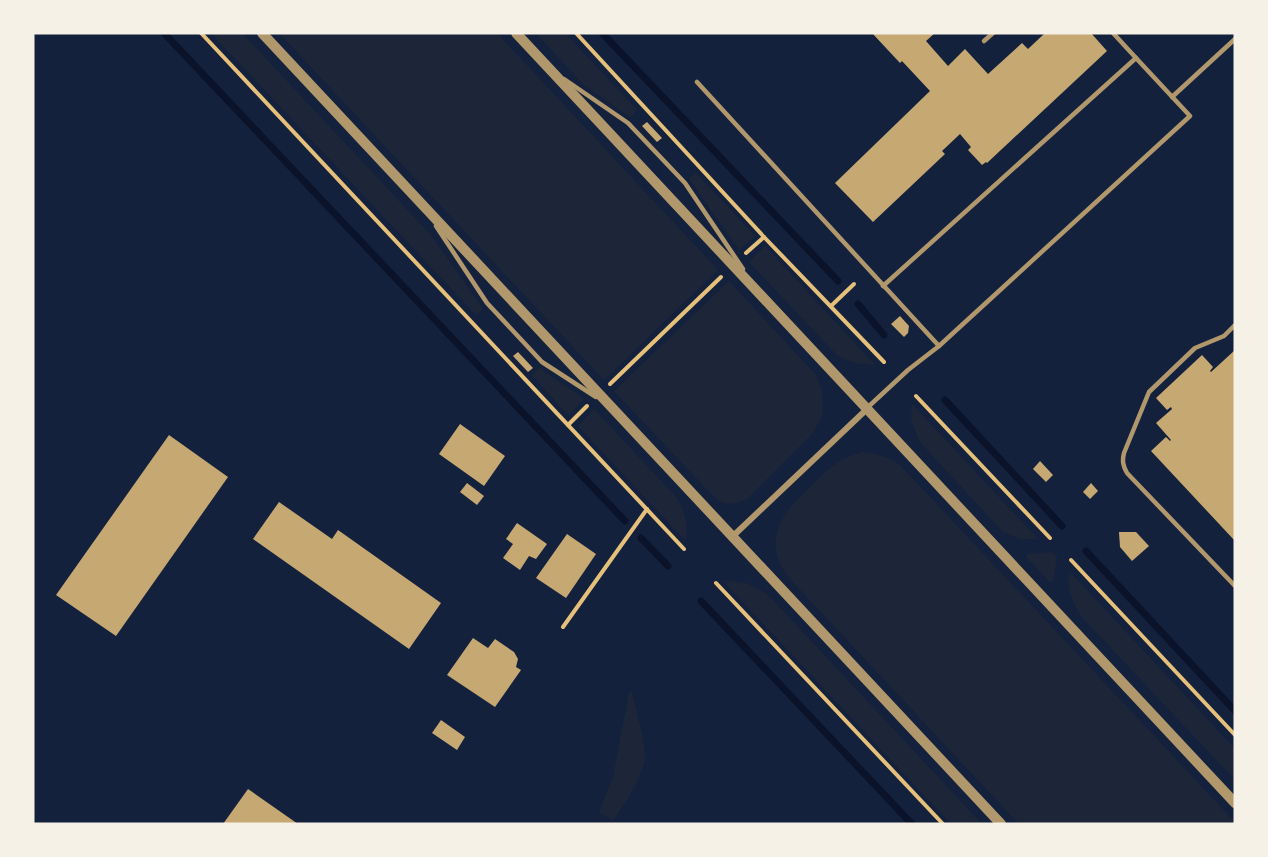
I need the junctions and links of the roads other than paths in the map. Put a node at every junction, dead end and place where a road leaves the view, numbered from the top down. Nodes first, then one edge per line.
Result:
1 (262, 33) edge
2 (516, 33) edge
3 (993, 33) edge
4 (1113, 33) edge
5 (1235, 39) edge
6 (984, 41) dead end
7 (1136, 58) junction
8 (550, 69) junction
9 (697, 82) dead end
10 (1172, 97) junction
11 (421, 204) junction
12 (883, 286) junction
13 (758, 292) junction
14 (1235, 325) edge
15 (939, 346) junction
16 (610, 406) junction
17 (867, 409) junction
18 (732, 537) junction
19 (1235, 585) edge
20 (1235, 802) edge
21 (1001, 824) edge

1 - 11 street
2 - 8 street
3 - 6 lane
4 - 7 lane
5 - 10 lane
7 - 10 lane
7 - 12 lane
8 - 13 street
8 - 13 lane
9 - 12 lane
10 - 15 lane
11 - 16 street
11 - 16 lane
12 - 15 lane
13 - 17 street
14 - 19 lane
15 - 17 lane
16 - 18 street
17 - 18 street
17 - 20 street
18 - 21 street

